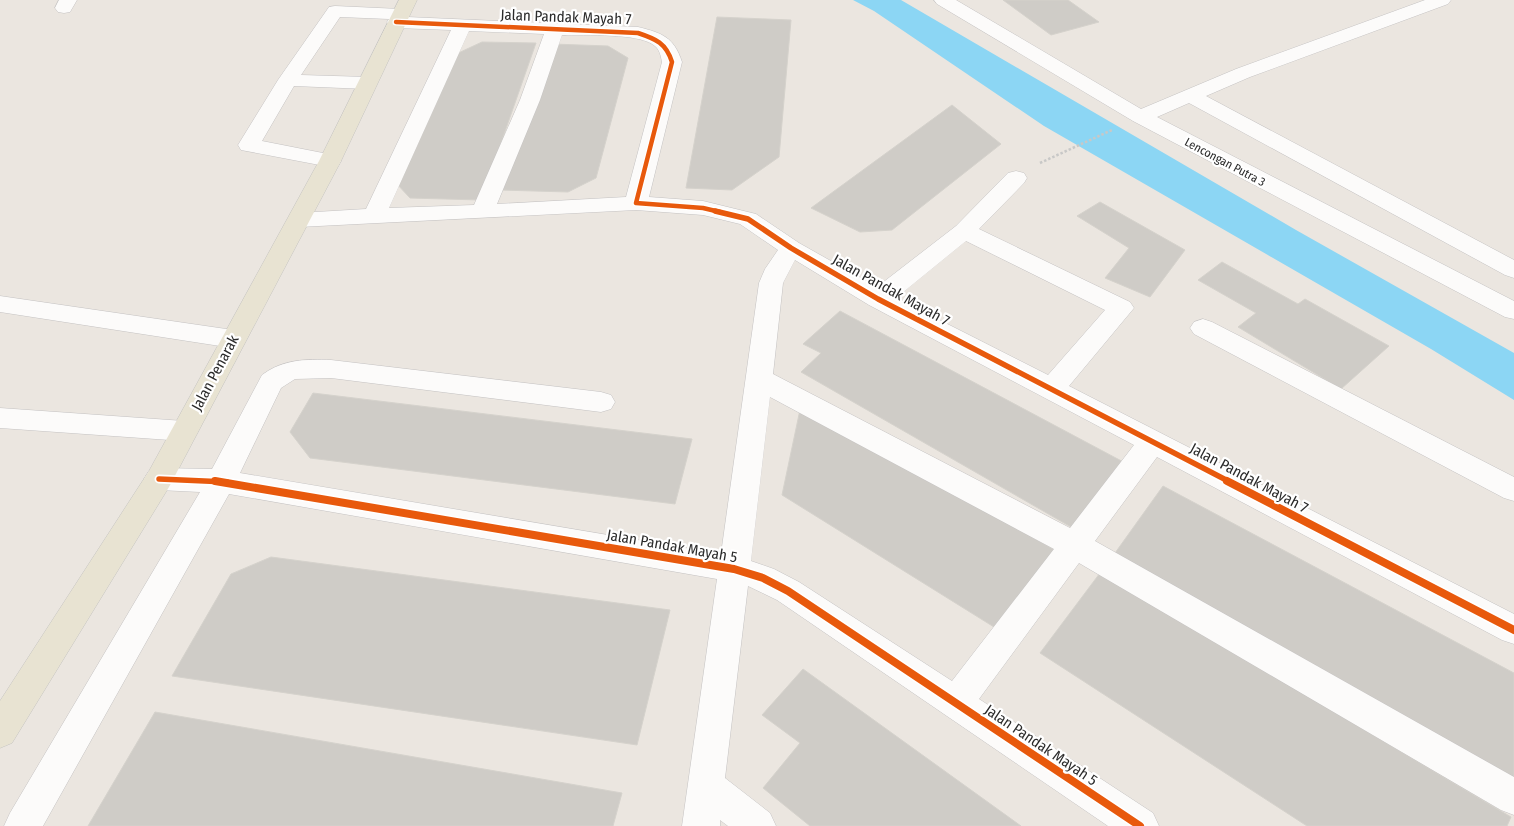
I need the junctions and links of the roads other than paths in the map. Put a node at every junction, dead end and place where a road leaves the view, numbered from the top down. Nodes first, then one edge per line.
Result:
1 (943, 0) edge
2 (1442, 0) edge
3 (401, 12) edge
4 (462, 26) junction
5 (555, 30) junction
6 (288, 80) junction
7 (367, 83) junction
8 (1190, 96) junction
9 (1140, 117) junction
10 (330, 161) junction
11 (1016, 178) dead end
12 (636, 203) junction
13 (482, 212) junction
14 (374, 215) junction
15 (299, 220) junction
16 (964, 231) junction
17 (791, 248) junction
18 (1514, 270) edge
19 (878, 299) junction
20 (1510, 302) edge
21 (0, 304) edge
22 (1203, 328) dead end
23 (233, 339) junction
24 (759, 379) junction
25 (1052, 388) junction
26 (601, 402) dead end
27 (0, 418) edge
28 (184, 431) junction
29 (1153, 441) junction
30 (159, 479) junction
31 (221, 482) junction
32 (1514, 490) edge
33 (1075, 545) junction
34 (734, 569) junction
35 (1514, 630) edge
36 (956, 703) junction
37 (0, 732) edge
38 (706, 785) junction
39 (1514, 797) edge
40 (23, 826) edge
41 (701, 826) edge
42 (757, 826) edge
43 (1140, 826) edge

1 - 9 street, Lencongan Putra 3
2 - 8 street
3 - 4 street, Jalan Pandak Mayah 7
3 - 6 street, Jalan Pandak Mayah 7
3 - 7 main road, Jalan Penarak
4 - 5 street, Jalan Pandak Mayah 7
4 - 14 street
5 - 12 street, Jalan Pandak Mayah 7
5 - 13 street
6 - 7 street
6 - 10 street
7 - 10 main road, Jalan Penarak
8 - 9 street
8 - 18 street
9 - 20 street, Lencongan Putra 3
10 - 15 main road, Jalan Penarak
11 - 16 street
12 - 13 street, Jalan Pandak Mayah 7
12 - 17 street, Jalan Pandak Mayah 7
13 - 14 street, Jalan Pandak Mayah 7
14 - 15 street, Jalan Pandak Mayah 7
15 - 23 main road, Jalan Penarak
16 - 19 street
16 - 25 street
17 - 19 street, Jalan Pandak Mayah 7
17 - 24 street
19 - 25 street, Jalan Pandak Mayah 7
21 - 23 street
22 - 32 street
23 - 28 main road, Jalan Penarak
24 - 33 street
24 - 34 street
25 - 29 street, Jalan Pandak Mayah 7
26 - 31 street
27 - 28 street
28 - 30 main road, Jalan Penarak
29 - 33 street
29 - 35 street, Jalan Pandak Mayah 7
30 - 31 street, Jalan Pandak Mayah 5
30 - 37 main road, Jalan Penarak
31 - 34 street, Jalan Pandak Mayah 5
31 - 40 street
33 - 36 street
33 - 39 street
34 - 36 street, Jalan Pandak Mayah 5
34 - 38 street
36 - 43 street, Jalan Pandak Mayah 5
38 - 41 street
38 - 42 street

